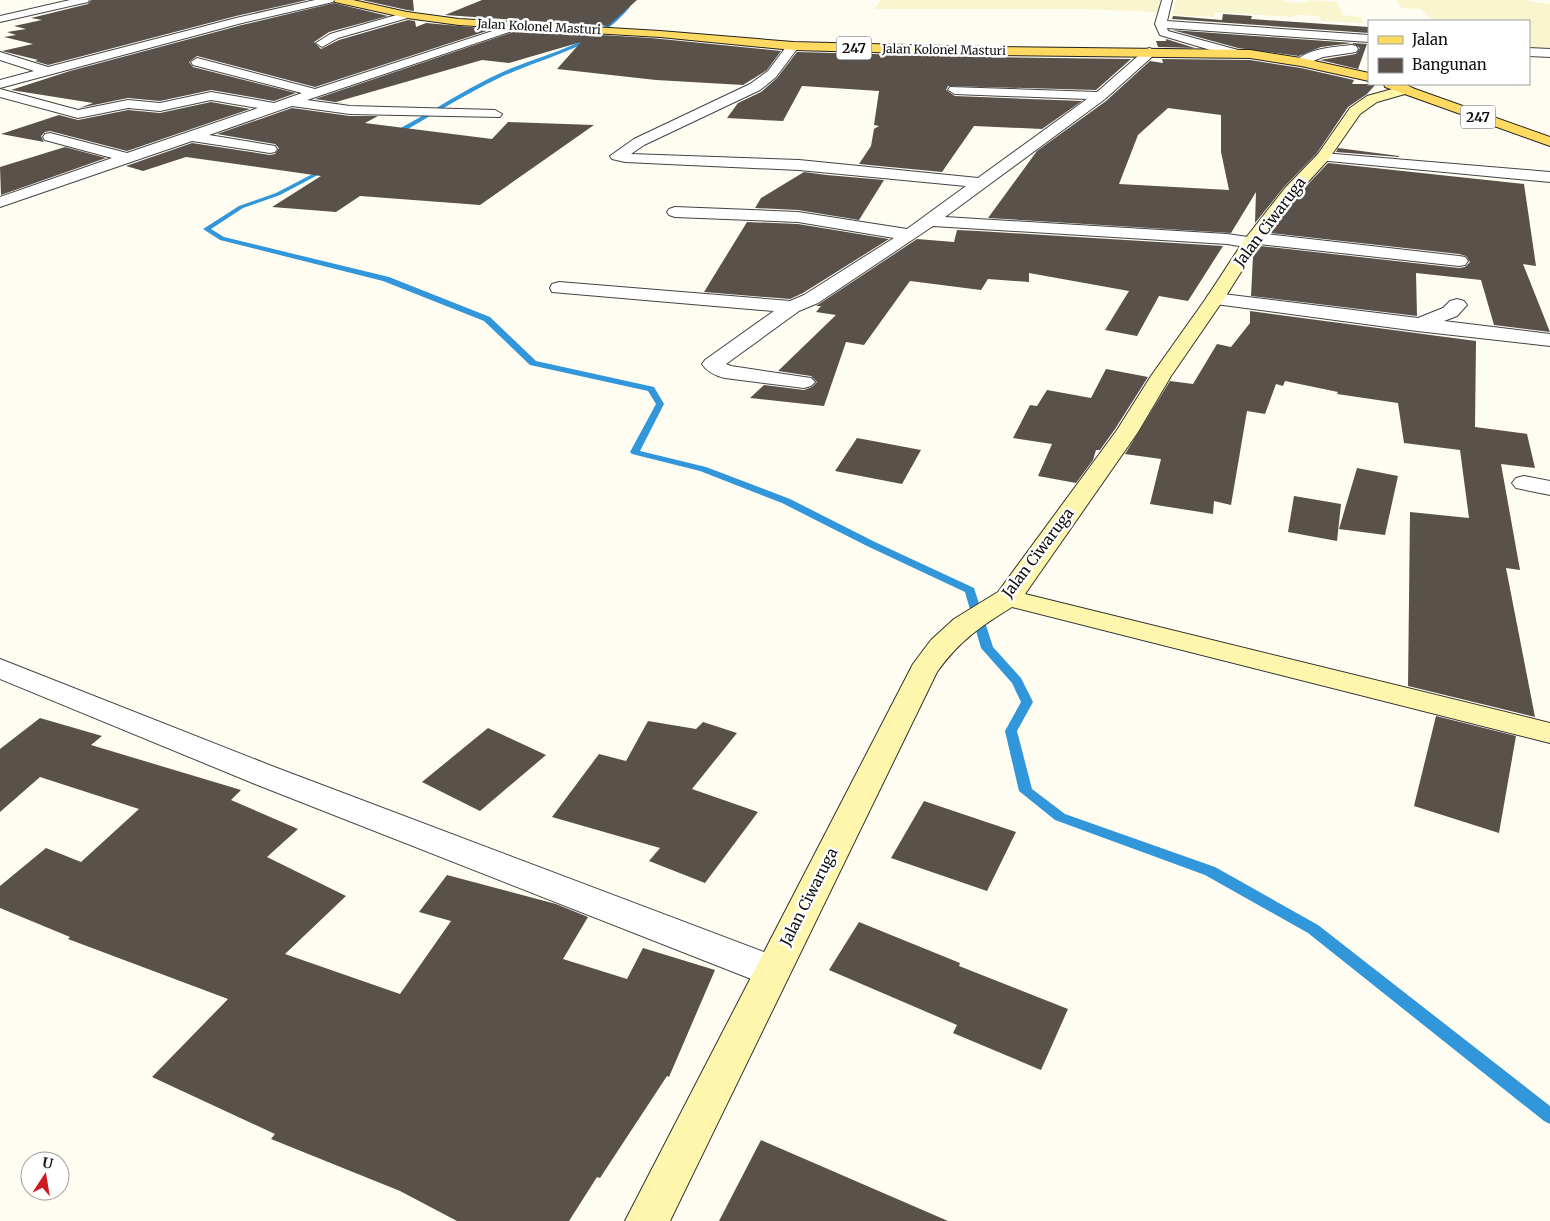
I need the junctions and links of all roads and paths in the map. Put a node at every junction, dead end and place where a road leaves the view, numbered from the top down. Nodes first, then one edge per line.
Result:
1 (84, 0) edge
2 (329, 0) edge
3 (339, 0) edge
4 (1167, 0) edge
5 (407, 15) junction
6 (0, 19) edge
7 (1161, 24) junction
8 (514, 27) junction
9 (1368, 39) edge
10 (322, 43) dead end
11 (793, 46) junction
12 (1368, 47) edge
13 (1150, 52) junction
14 (1530, 52) edge
15 (1234, 53) junction
16 (1550, 54) edge
17 (0, 56) edge
18 (198, 62) dead end
19 (1301, 62) junction
20 (47, 72) junction
21 (1368, 77) edge
22 (0, 84) edge
23 (1398, 86) edge
24 (955, 90) dead end
25 (0, 93) edge
26 (316, 93) junction
27 (1100, 96) junction
28 (290, 102) junction
29 (276, 107) junction
30 (495, 114) dead end
31 (190, 129) junction
32 (50, 137) dead end
33 (1550, 142) edge
34 (270, 149) dead end
35 (1323, 157) junction
36 (128, 158) junction
37 (1550, 177) edge
38 (978, 183) junction
39 (0, 202) edge
40 (675, 212) dead end
41 (928, 221) junction
42 (910, 235) junction
43 (1254, 240) junction
44 (1459, 261) dead end
45 (559, 288) dead end
46 (1215, 299) junction
47 (1458, 305) dead end
48 (792, 307) junction
49 (1416, 325) junction
50 (1550, 340) edge
51 (804, 382) dead end
52 (1524, 483) dead end
53 (1550, 488) edge
54 (1008, 598) junction
55 (0, 668) edge
56 (1550, 733) edge
57 (772, 971) junction
58 (647, 1221) edge

1 - 6 street
2 - 20 street
3 - 5 main road, Jalan Kolonel Masturi / 247
4 - 7 street
5 - 8 main road, Jalan Kolonel Masturi / 247
5 - 10 street
7 - 9 street
7 - 15 street
8 - 11 main road, Jalan Kolonel Masturi / 247
8 - 26 street
11 - 13 main road, Jalan Kolonel Masturi / 247
11 - 38 street
12 - 19 street
13 - 15 main road, Jalan Kolonel Masturi / 247
13 - 27 street
14 - 16 street
15 - 19 main road, Jalan Kolonel Masturi / 247
17 - 20 street
18 - 26 street
19 - 21 main road, Jalan Kolonel Masturi / 247
20 - 22 street
23 - 33 main road, 247
23 - 35 street, Jalan Ciwaruga
24 - 27 street
25 - 29 street
26 - 28 street
27 - 38 street
28 - 29 street
28 - 30 street
29 - 31 street
31 - 34 street
31 - 36 street
32 - 36 street
35 - 37 street
35 - 43 street, Jalan Ciwaruga
36 - 39 street
38 - 41 street
40 - 42 street
41 - 42 street
41 - 43 street
42 - 48 street
43 - 44 street
43 - 46 street, Jalan Ciwaruga
45 - 48 street
46 - 49 street
46 - 54 street, Jalan Ciwaruga
47 - 49 street
48 - 51 street
49 - 50 street
52 - 53 street
54 - 56 street
54 - 57 street, Jalan Ciwaruga
55 - 57 street
57 - 58 street, Jalan Ciwaruga

